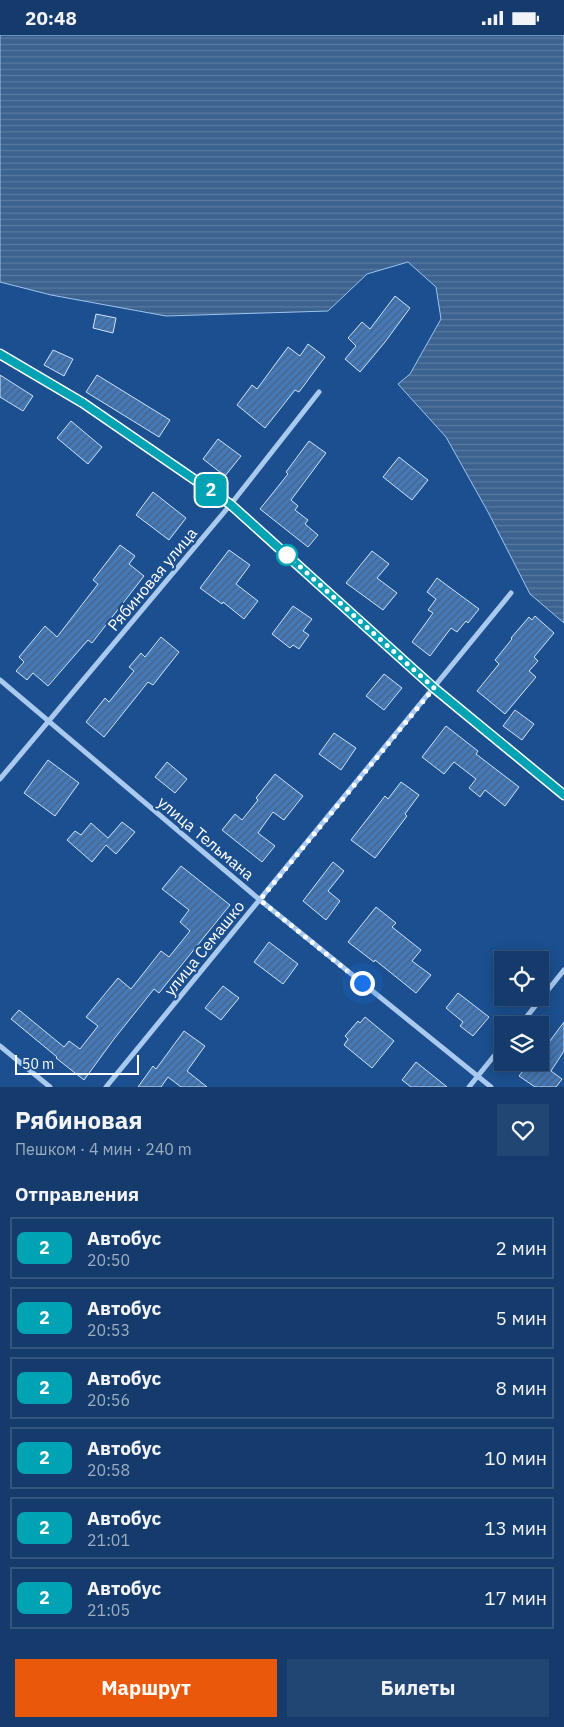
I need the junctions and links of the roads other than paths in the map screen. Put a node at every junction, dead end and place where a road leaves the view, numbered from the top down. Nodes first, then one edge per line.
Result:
1 (0, 354) edge
2 (320, 392) dead end
3 (230, 504) junction
4 (511, 593) dead end
5 (0, 680) edge
6 (434, 688) junction
7 (49, 722) junction
8 (0, 779) edge
9 (564, 795) edge
10 (260, 900) junction
11 (564, 970) edge
12 (527, 1016) edge
13 (0, 1046) edge
14 (494, 1056) edge
15 (478, 1077) junction
16 (50, 1087) edge
17 (106, 1087) edge
18 (470, 1087) edge
19 (491, 1087) edge

1 - 3 street
2 - 3 street, Рябиновая улица
3 - 6 street
3 - 7 street, Рябиновая улица
4 - 6 street, улица Семашко
5 - 7 street, улица Тельмана
6 - 9 street
6 - 10 street, улица Семашко
7 - 8 street, Рябиновая улица
7 - 10 street, улица Тельмана
10 - 15 street, улица Тельмана
10 - 17 street, улица Семашко
11 - 12 street
13 - 16 street
14 - 15 street
15 - 18 street
15 - 19 street, улица Тельмана

